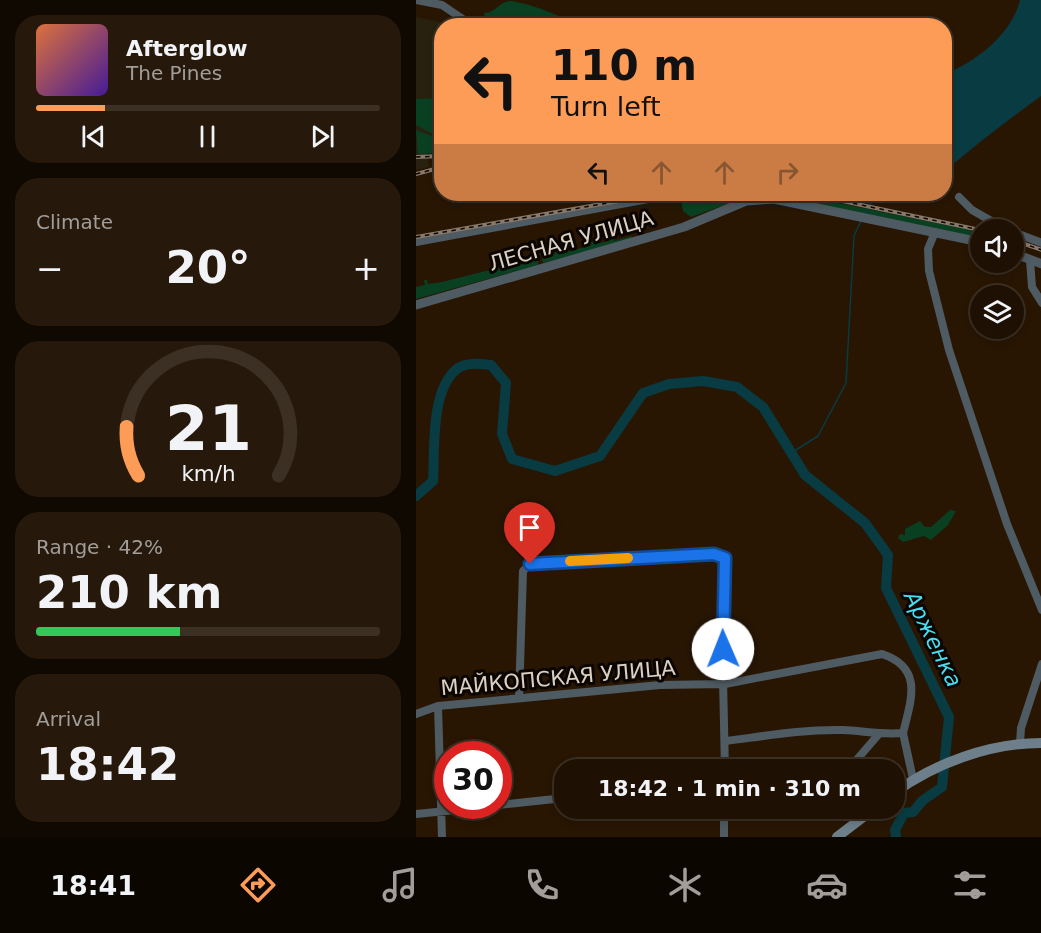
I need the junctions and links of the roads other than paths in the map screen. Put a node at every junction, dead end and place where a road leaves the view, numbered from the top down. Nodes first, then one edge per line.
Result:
1 (416, 0) edge
2 (461, 18) edge
3 (959, 197) dead end
4 (638, 201) edge
5 (746, 201) edge
6 (784, 201) edge
7 (988, 219) edge
8 (935, 232) junction
9 (1024, 236) edge
10 (970, 240) edge
11 (416, 242) edge
12 (1042, 243) edge
13 (1024, 258) edge
14 (1030, 260) junction
15 (1042, 264) edge
16 (1042, 303) edge
17 (416, 305) edge
18 (1042, 610) edge
19 (1042, 664) edge
20 (725, 684) junction
21 (519, 698) junction
22 (438, 706) junction
23 (416, 714) edge
24 (904, 733) junction
25 (878, 735) junction
26 (439, 741) edge
27 (726, 741) junction
28 (1020, 743) junction
29 (1042, 743) edge
30 (725, 759) edge
31 (856, 759) edge
32 (913, 779) junction
33 (905, 785) edge
34 (554, 799) edge
35 (512, 803) edge
36 (434, 812) edge
37 (416, 814) edge
38 (442, 819) edge
39 (724, 819) edge
40 (861, 819) edge
41 (442, 837) edge
42 (724, 837) edge
43 (837, 837) edge

1 - 2 street
3 - 7 street
4 - 11 street
5 - 17 street, ЛЕСНАЯ УЛИЦА
6 - 8 street, ЛЕСНАЯ УЛИЦА
8 - 10 street, ЛЕСНАЯ УЛИЦА
8 - 18 street
9 - 12 street
13 - 14 street
14 - 15 street
14 - 16 street
19 - 28 street
20 - 21 street, МАЙКОПСКАЯ УЛИЦА
20 - 21 street
20 - 24 street, МАЙКОПСКАЯ УЛИЦА
20 - 27 street
21 - 22 street, МАЙКОПСКАЯ УЛИЦА
22 - 23 street, МАЙКОПСКАЯ УЛИЦА
22 - 26 street
24 - 25 street
24 - 32 street
25 - 27 street
25 - 31 street
27 - 30 street
28 - 29 main road
28 - 32 main road
32 - 33 main road
34 - 35 street
36 - 37 street
38 - 41 street
39 - 42 street
40 - 43 main road

